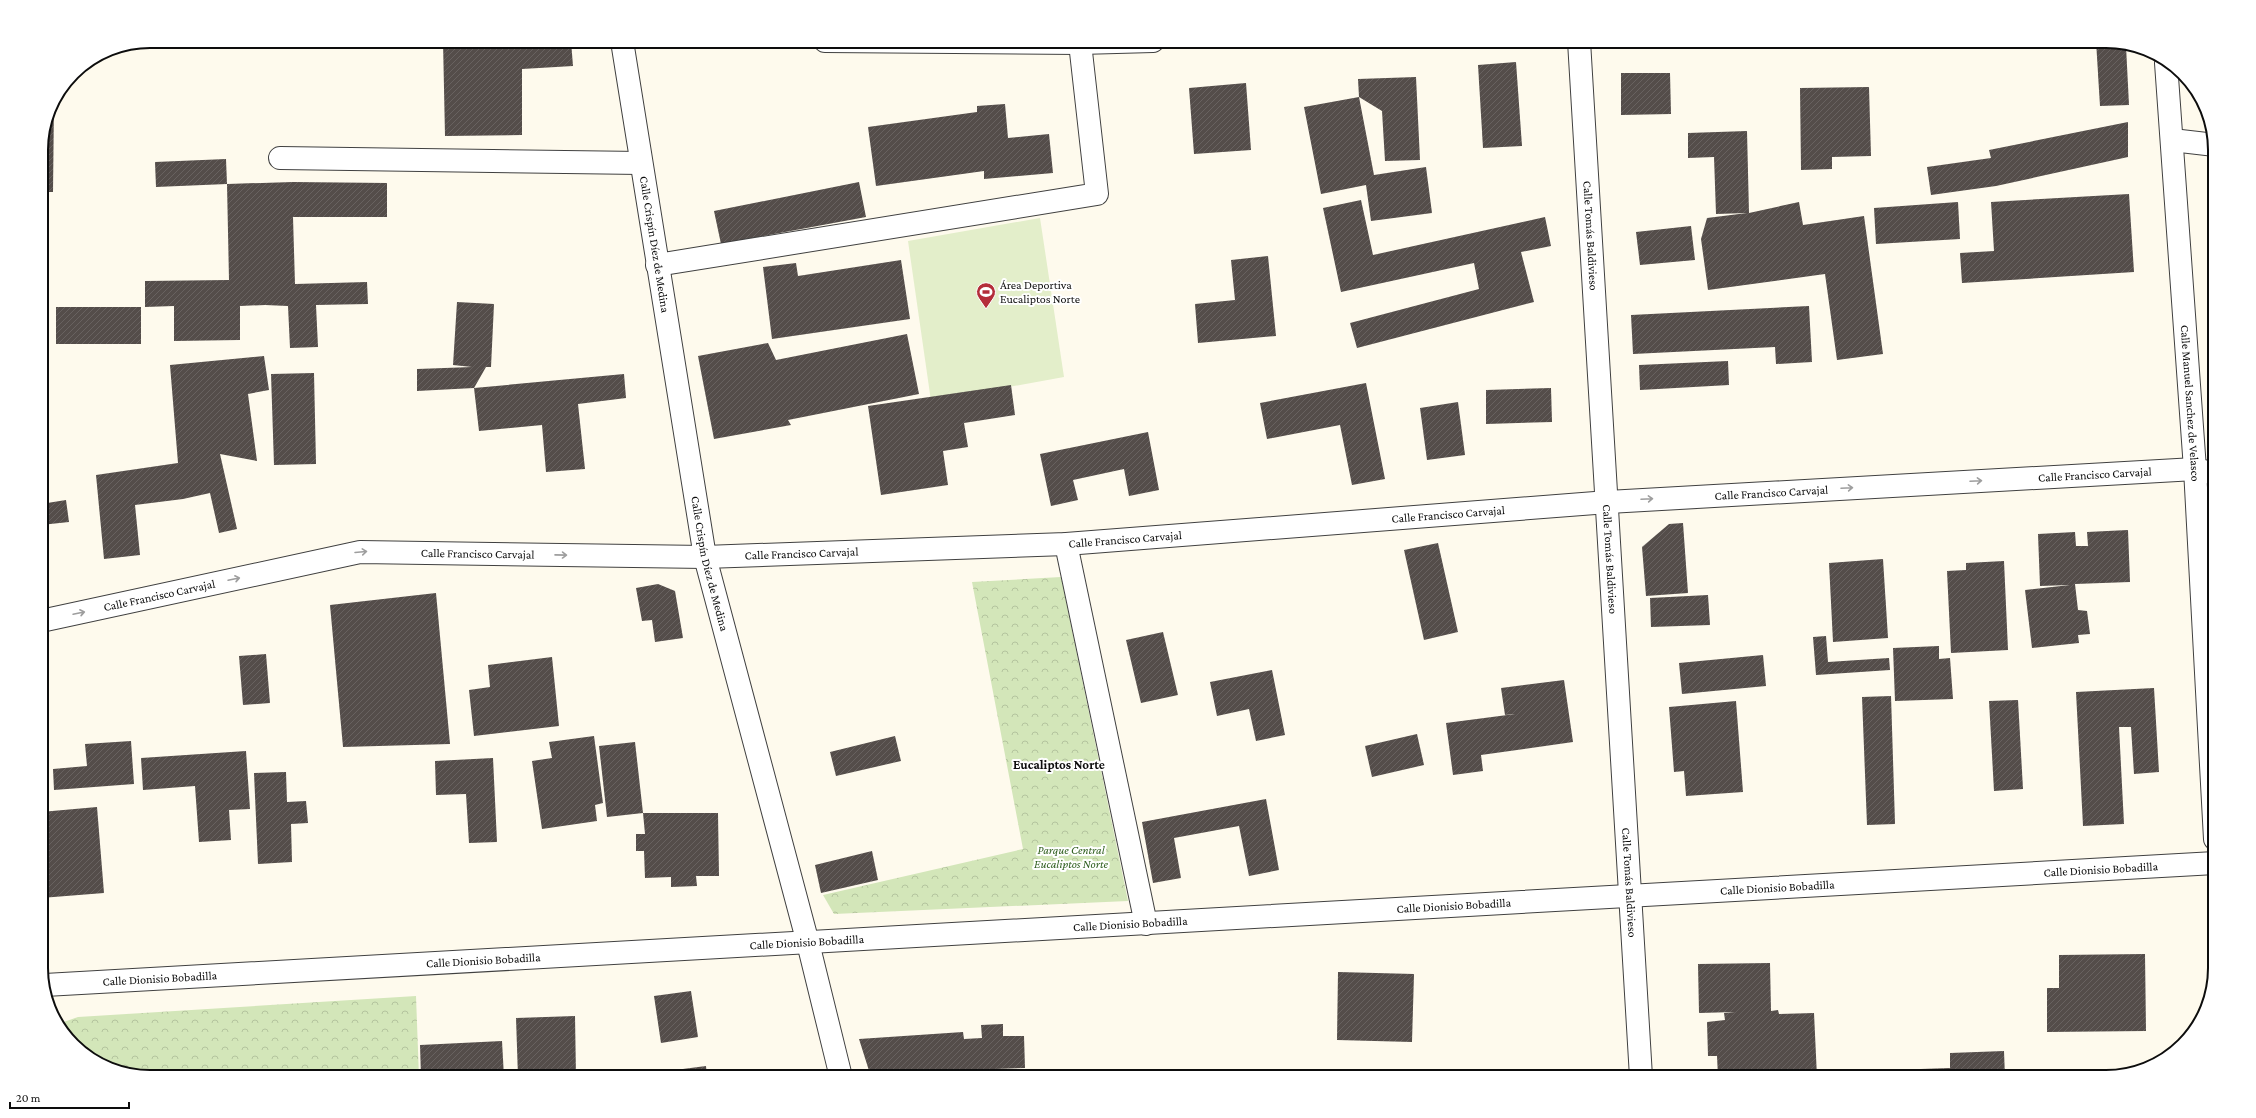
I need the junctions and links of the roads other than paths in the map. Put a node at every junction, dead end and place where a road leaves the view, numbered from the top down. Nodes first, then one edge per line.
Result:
1 (623, 48) edge
2 (1081, 48) edge
3 (1579, 48) edge
4 (2166, 68) edge
5 (2172, 140) junction
6 (2208, 144) edge
7 (280, 158) dead end
8 (641, 163) junction
9 (657, 265) junction
10 (2205, 471) edge
11 (1608, 502) junction
12 (1066, 544) junction
13 (705, 557) junction
14 (2208, 581) edge
15 (48, 619) edge
16 (2208, 863) edge
17 (1630, 896) junction
18 (1146, 924) junction
19 (808, 944) junction
20 (50, 985) edge
21 (840, 1070) edge
22 (1641, 1070) edge

1 - 8 street, Calle Crispín Díez de Medina
2 - 9 street
3 - 11 street, Calle Tomás Baldivieso
4 - 5 street, Calle Manuel Sanchez de Velasco
5 - 6 street
5 - 10 street, Calle Manuel Sanchez de Velasco
7 - 8 street
8 - 9 street, Calle Crispín Díez de Medina
9 - 13 street, Calle Crispín Díez de Medina
11 -> 10 street, Calle Francisco Carvajal
10 - 14 street, Calle Manuel Sanchez de Velasco
11 - 12 street, Calle Francisco Carvajal
11 - 17 street, Calle Tomás Baldivieso
12 - 13 street, Calle Francisco Carvajal
12 - 18 street
15 -> 13 street, Calle Francisco Carvajal
13 - 19 street, Calle Crispín Díez de Medina
16 - 17 street, Calle Dionisio Bobadilla
17 - 18 street, Calle Dionisio Bobadilla
17 - 22 street, Calle Tomás Baldivieso
18 - 19 street, Calle Dionisio Bobadilla
19 - 20 street, Calle Dionisio Bobadilla
19 - 21 street, Calle Crispín Díez de Medina

